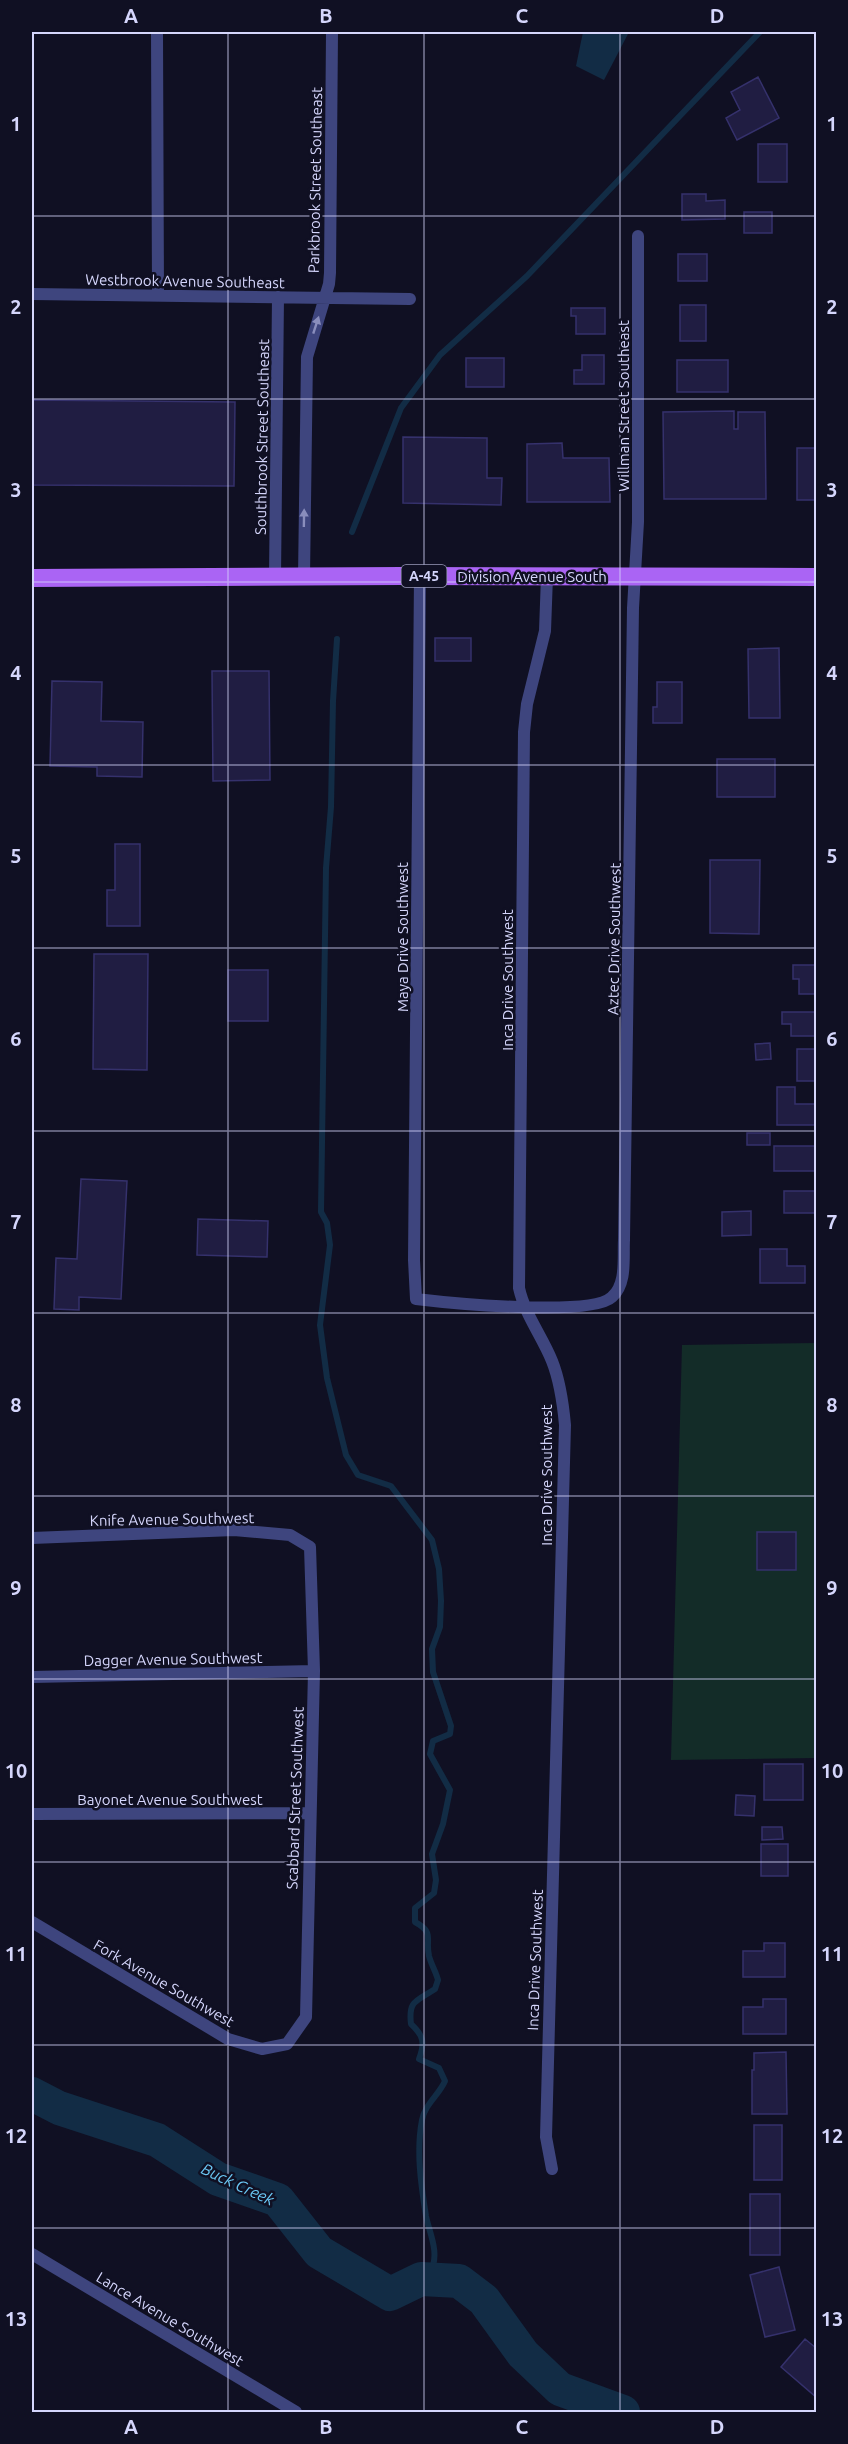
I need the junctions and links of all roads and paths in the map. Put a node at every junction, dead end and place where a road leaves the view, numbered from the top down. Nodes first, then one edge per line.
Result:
1 (157, 32) edge
2 (332, 32) edge
3 (638, 236) dead end
4 (32, 294) edge
5 (158, 294) junction
6 (278, 297) junction
7 (324, 298) junction
8 (410, 299) dead end
9 (420, 576) junction
10 (546, 576) junction
11 (635, 576) junction
12 (275, 577) junction
13 (304, 577) junction
14 (816, 577) edge
15 (32, 578) edge
16 (524, 1306) junction
17 (32, 1538) edge
18 (310, 1547) joint
19 (314, 1671) junction
20 (32, 1677) edge
21 (309, 1813) junction
22 (32, 1814) edge
23 (32, 1922) edge
24 (287, 2044) joint
25 (552, 2169) dead end
26 (32, 2254) edge
27 (295, 2411) edge

1 - 5 street
2 - 7 street, Parkbrook Street Southeast
3 - 11 street, Willman Street Southeast
4 - 5 street, Westbrook Avenue Southeast
5 - 6 street, Westbrook Avenue Southeast
6 - 7 street, Westbrook Avenue Southeast
6 - 12 street, Southbrook Street Southeast
7 - 8 street, Westbrook Avenue Southeast
13 -> 7 street, Parkbrook Street Southeast
9 - 10 main road, Division Avenue South / A-45
9 - 13 main road, Division Avenue South / A-45
9 - 16 street, Maya Drive Southwest
10 - 11 main road, Division Avenue South / A-45
10 - 16 street, Inca Drive Southwest
11 - 14 main road, Division Avenue South / A-45
11 - 16 street, Aztec Drive Southwest
12 - 13 main road, Division Avenue South / A-45
12 - 15 main road, Division Avenue South / A-45
16 - 25 street, Inca Drive Southwest
17 - 18 street, Knife Avenue Southwest
18 - 19 street, Scabbard Street Southwest
19 - 20 street, Dagger Avenue Southwest
19 - 21 street, Scabbard Street Southwest
21 - 22 street, Bayonet Avenue Southwest
21 - 24 street, Scabbard Street Southwest
23 - 24 street, Fork Avenue Southwest
26 - 27 street, Lance Avenue Southwest

